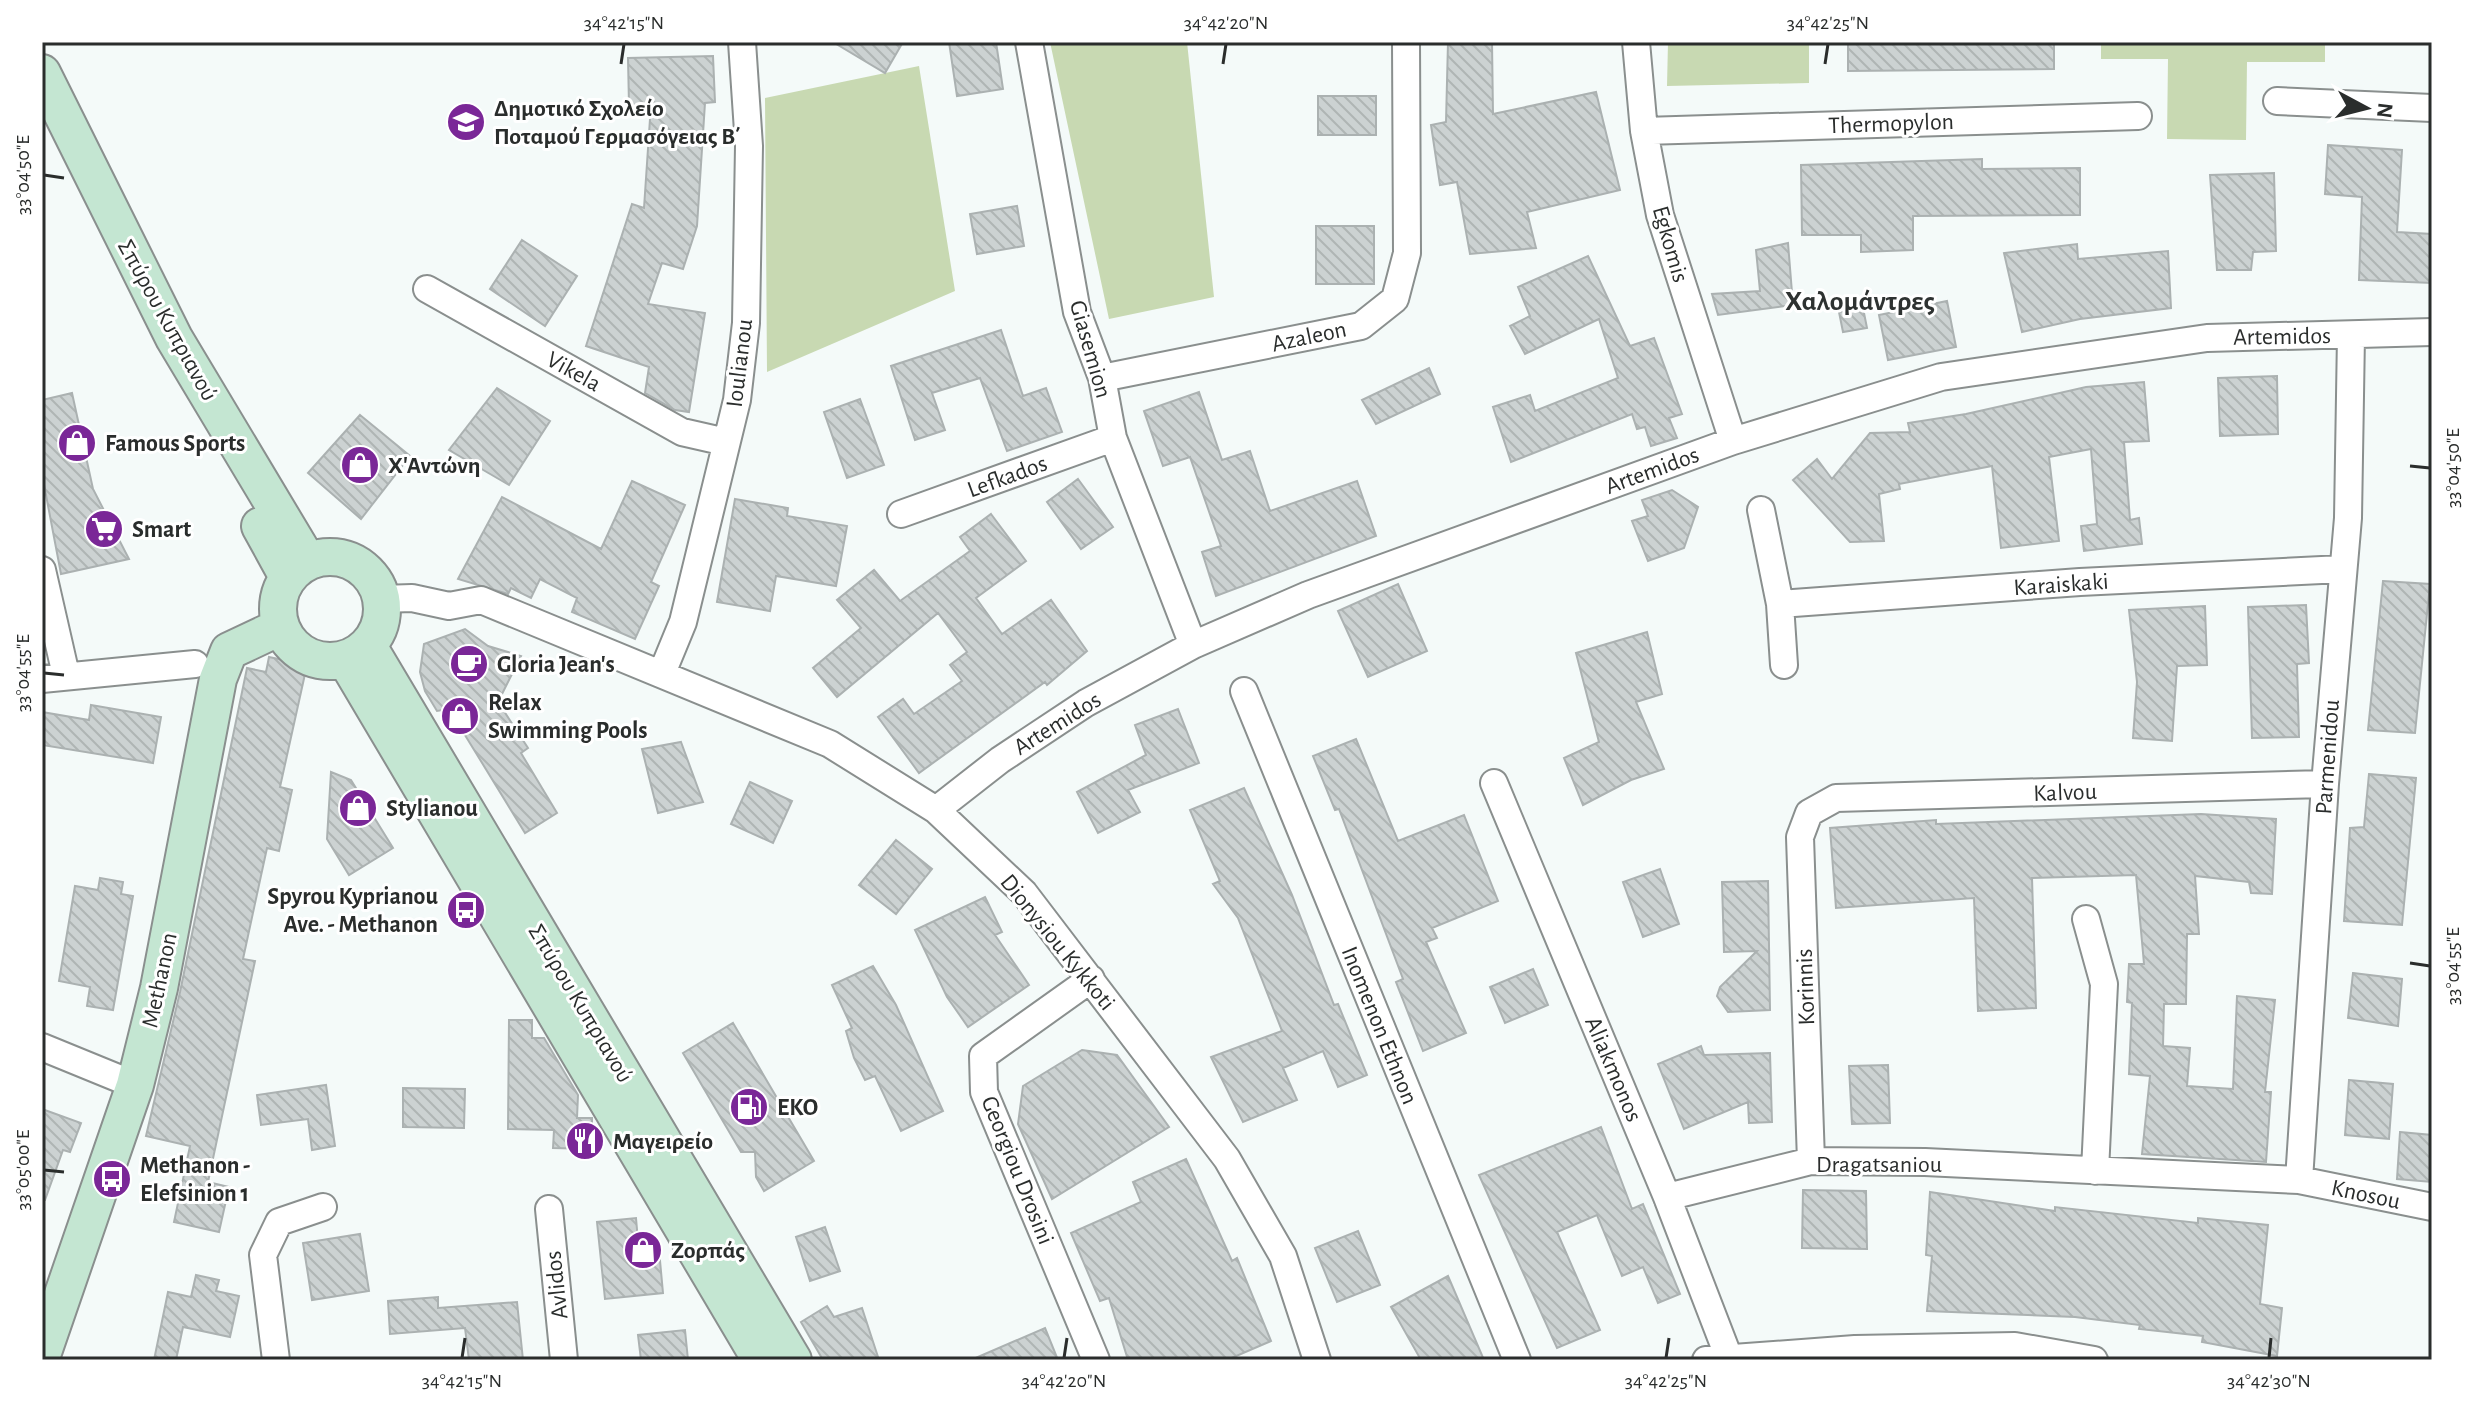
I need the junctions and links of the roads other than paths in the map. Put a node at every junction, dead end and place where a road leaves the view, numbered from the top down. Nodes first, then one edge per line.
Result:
1 (742, 42) edge
2 (1029, 42) edge
3 (1406, 42) edge
4 (1636, 42) edge
5 (42, 73) edge
6 (2277, 101) dead end
7 (2432, 108) edge
8 (42, 113) edge
9 (2138, 116) dead end
10 (1644, 131) junction
11 (427, 289) dead end
12 (2432, 332) edge
13 (2351, 335) junction
14 (1102, 378) junction
15 (1113, 438) junction
16 (1733, 441) junction
17 (726, 442) junction
18 (1761, 510) dead end
19 (901, 514) dead end
20 (298, 568) junction
21 (2342, 569) junction
22 (42, 570) edge
23 (382, 599) junction
24 (1780, 604) junction
25 (280, 627) junction
26 (1193, 645) junction
27 (357, 653) junction
28 (195, 664) dead end
29 (1784, 665) dead end
30 (662, 673) junction
31 (54, 677) edge
32 (1244, 691) dead end
33 (1494, 783) dead end
34 (2325, 784) junction
35 (936, 810) junction
36 (1809, 813) joint
37 (2086, 919) dead end
38 (1091, 979) junction
39 (42, 1047) edge
40 (135, 1085) junction
41 (1811, 1161) junction
42 (2095, 1171) junction
43 (2299, 1180) junction
44 (1667, 1197) junction
45 (323, 1207) dead end
46 (2432, 1207) edge
47 (549, 1209) dead end
48 (42, 1355) edge
49 (1718, 1359) edge
50 (276, 1360) edge
51 (564, 1360) edge
52 (761, 1360) edge
53 (793, 1360) edge
54 (1096, 1360) edge
55 (1317, 1360) edge
56 (1517, 1360) edge
57 (2094, 1360) edge

1 - 17 street, Ioulianou
2 - 14 street, Giasemion
3 - 14 street, Azaleon
4 - 10 street, Egkomis
5 - 20 main road, Σπύρου Κυπριανού
6 - 7 street
8 - 20 main road, Σπύρου Κυπριανού
9 - 10 street, Thermopylon
10 - 16 street, Egkomis
11 - 17 street, Vikela
12 - 13 street, Artemidos
13 - 16 street, Artemidos
13 - 21 street, Parmenidou
14 - 15 street, Giasemion
15 - 19 street, Lefkados
15 - 26 street, Giasemion
16 - 26 street, Artemidos
17 - 30 street, Ioulianou
18 - 24 street
20 - 23 main road
20 - 25 main road
21 - 24 street, Karaiskaki
21 - 34 street, Parmenidou
22 - 31 street
23 - 27 main road
23 - 30 street, Dionysiou Kykkoti
24 - 29 street
25 - 27 main road
25 - 40 main road, Methanon
26 - 35 street, Artemidos
27 - 52 main road, Σπύρου Κυπριανού
27 - 53 main road, Σπύρου Κυπριανού
28 - 31 street
30 - 35 street, Dionysiou Kykkoti
32 - 56 street, Inomenon Ethnon
33 - 44 street, Aliakmonos
34 - 36 street, Kalvou
34 - 43 street, Parmenidou
35 - 38 street, Dionysiou Kykkoti
36 - 41 street, Korinnis
37 - 42 street
38 - 54 street, Georgiou Drosini
38 - 55 street, Dionysiou Kykkoti
39 - 40 street
40 - 48 main road, Methanon
41 - 42 street, Dragatsaniou
41 - 44 street, Dragatsaniou
42 - 43 street, Dragatsaniou
43 - 46 street, Knosou
44 - 49 street, Aliakmonos
45 - 50 street
47 - 51 street, Avlidos
49 - 57 street

